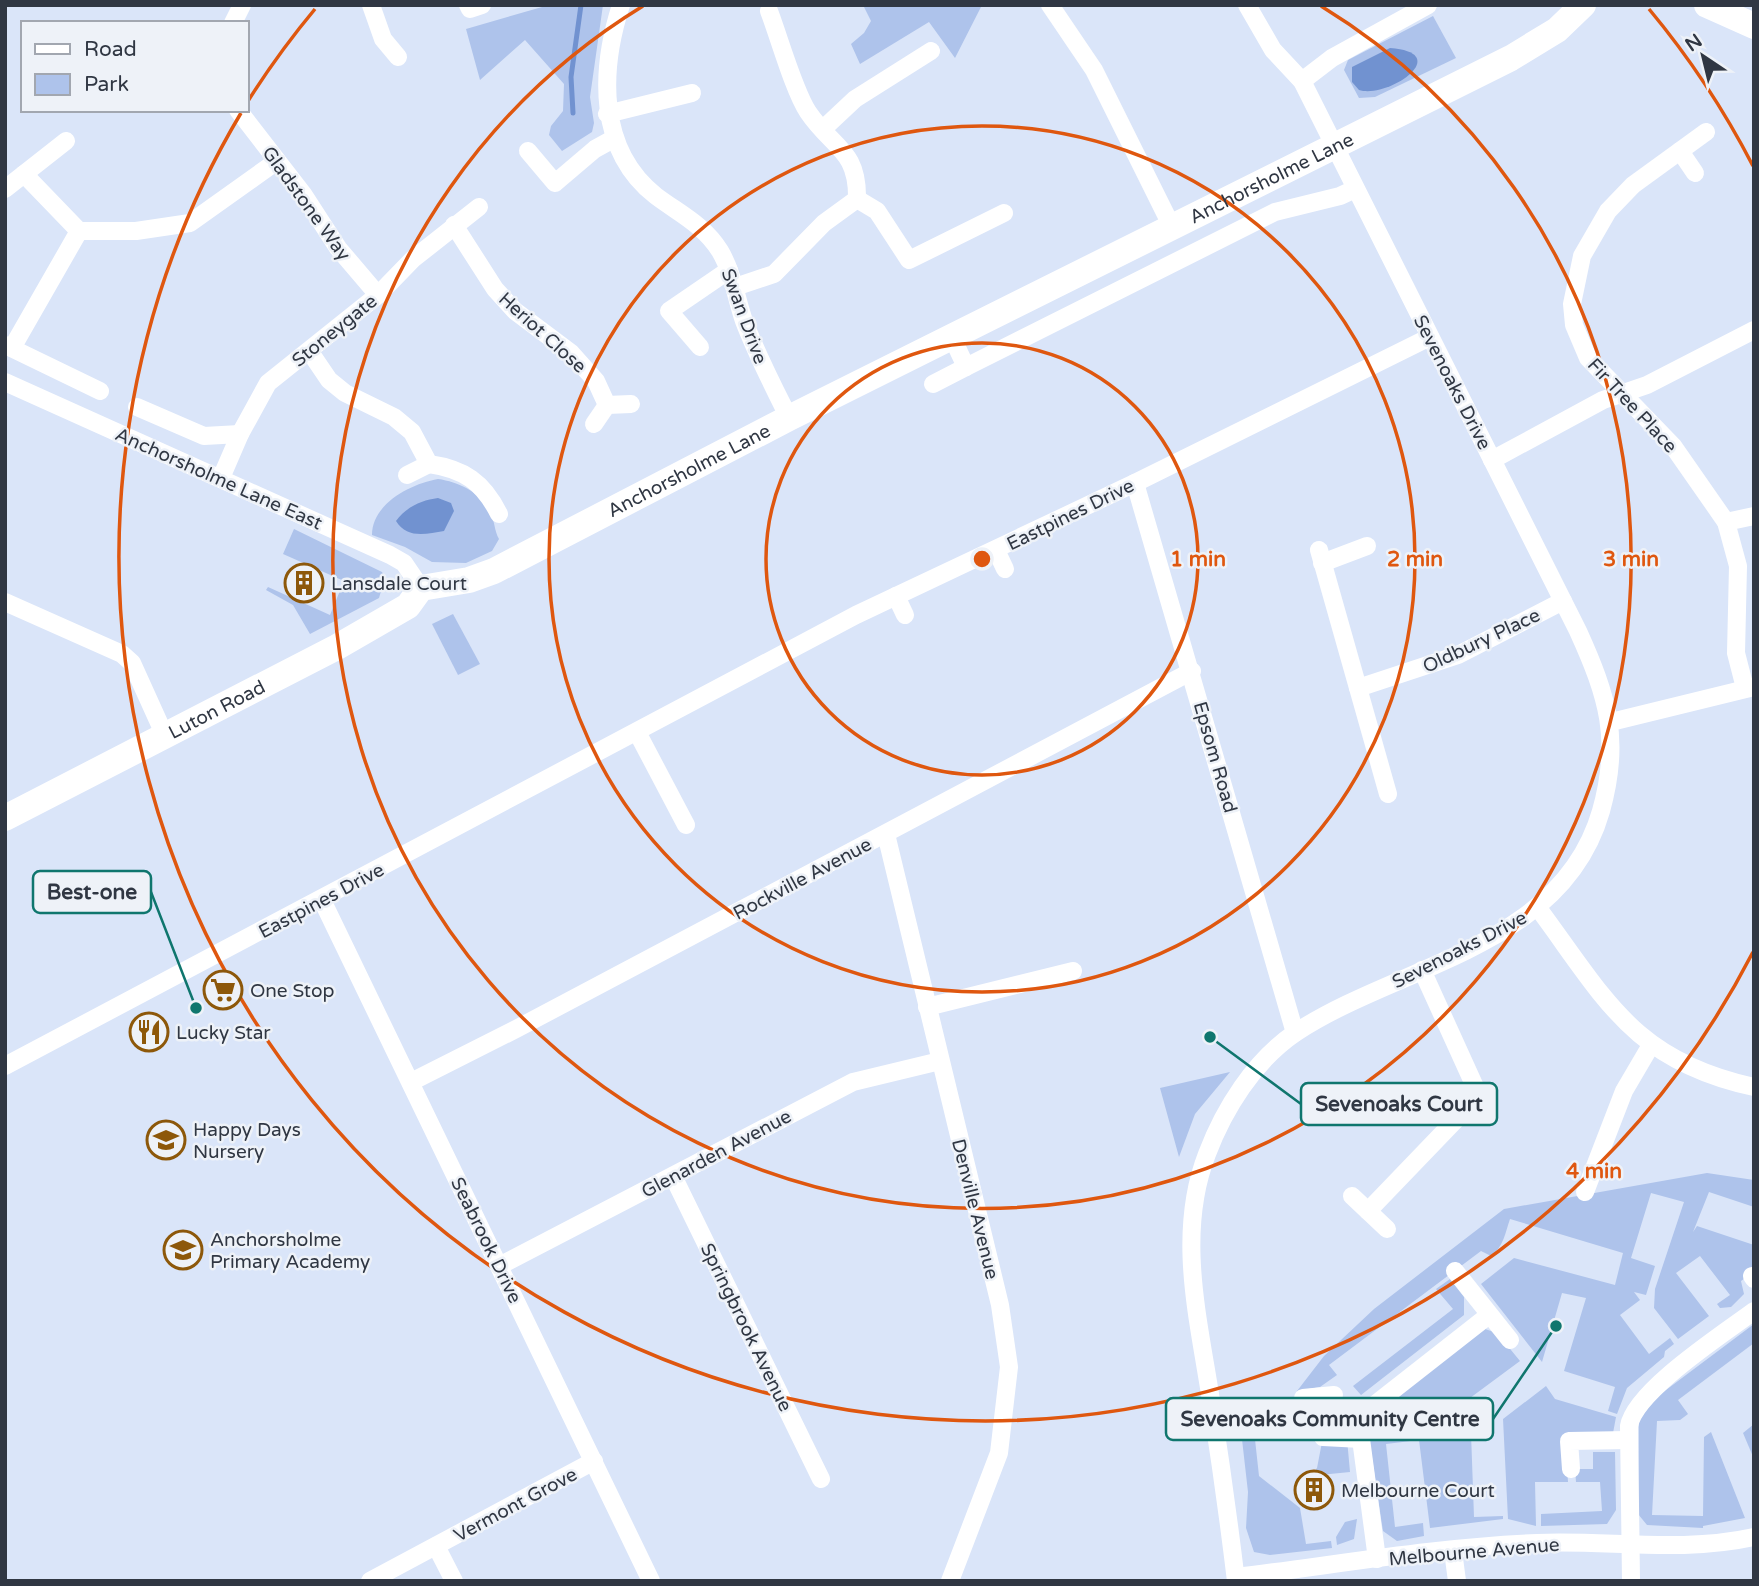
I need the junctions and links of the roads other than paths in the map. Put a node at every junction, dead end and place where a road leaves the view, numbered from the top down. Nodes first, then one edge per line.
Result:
1 (242, 5) edge
2 (372, 5) edge
3 (468, 5) edge
4 (482, 5) edge
5 (621, 5) edge
6 (1051, 5) edge
7 (1247, 5) edge
8 (1583, 5) edge
9 (1707, 5) edge
10 (1421, 7) edge
11 (769, 10) dead end
12 (234, 21) edge
13 (1754, 26) edge
14 (932, 51) dead end
15 (398, 57) dead end
16 (1301, 81) junction
17 (692, 93) dead end
18 (240, 112) edge
19 (607, 114) junction
20 (823, 129) junction
21 (1706, 132) dead end
22 (615, 138) junction
23 (66, 141) dead end
24 (1334, 146) junction
25 (528, 151) dead end
26 (1680, 151) junction
27 (277, 162) junction
28 (1695, 173) dead end
29 (24, 174) junction
30 (5, 189) edge
31 (1354, 189) junction
32 (857, 199) junction
33 (478, 207) dead end
34 (1003, 213) dead end
35 (454, 225) junction
36 (1172, 228) junction
37 (79, 231) junction
38 (732, 279) junction
39 (379, 295) junction
40 (1754, 330) edge
41 (952, 337) junction
42 (1430, 337) junction
43 (8, 346) edge
44 (700, 347) dead end
45 (310, 352) junction
46 (966, 367) junction
47 (5, 382) edge
48 (933, 384) dead end
49 (100, 391) dead end
50 (1619, 393) junction
51 (631, 404) dead end
52 (607, 405) junction
53 (137, 407) dead end
54 (789, 418) junction
55 (594, 424) dead end
56 (240, 434) junction
57 (1492, 460) junction
58 (429, 464) junction
59 (407, 475) dead end
60 (221, 478) junction
61 (1135, 483) junction
62 (499, 514) dead end
63 (1754, 516) edge
64 (1726, 522) junction
65 (1367, 545) dead end
66 (996, 550) junction
67 (1005, 569) dead end
68 (421, 588) junction
69 (896, 596) junction
70 (1563, 601) junction
71 (5, 602) edge
72 (905, 615) dead end
73 (1192, 671) junction
74 (1749, 687) edge
75 (1358, 688) junction
76 (1611, 722) junction
77 (637, 732) junction
78 (165, 736) junction
79 (1388, 794) dead end
80 (5, 818) edge
81 (686, 825) dead end
82 (886, 834) junction
83 (322, 900) junction
84 (1538, 908) junction
85 (1422, 970) junction
86 (1073, 971) dead end
87 (927, 1007) junction
88 (1295, 1033) junction
89 (1651, 1045) junction
90 (940, 1061) junction
91 (5, 1066) edge
92 (411, 1082) junction
93 (1754, 1087) edge
94 (673, 1176) junction
95 (1585, 1192) dead end
96 (1352, 1196) dead end
97 (1368, 1211) junction
98 (1387, 1229) dead end
99 (499, 1266) junction
100 (1455, 1270) dead end
101 (1754, 1311) edge
102 (1489, 1315) junction
103 (1510, 1340) dead end
104 (1335, 1395) dead end
105 (1361, 1439) junction
106 (1628, 1440) junction
107 (594, 1461) junction
108 (1571, 1469) dead end
109 (821, 1479) dead end
110 (1754, 1537) edge
111 (1630, 1544) junction
112 (436, 1546) junction
113 (1453, 1551) junction
114 (1377, 1559) junction
115 (1236, 1579) edge
116 (370, 1581) edge
117 (454, 1581) edge
118 (651, 1581) edge
119 (950, 1581) edge
120 (1457, 1581) edge
121 (1631, 1581) edge

1 - 12 street
2 - 15 street
3 - 4 street
5 - 19 street, Swan Drive
6 - 36 street
7 - 16 street, Sevenoaks Drive
8 - 24 street, Anchorsholme Lane
9 - 13 street
10 - 16 street
11 - 20 street
14 - 20 street
16 - 24 street, Sevenoaks Drive
17 - 19 street
18 - 27 street, Gladstone Way
19 - 22 street, Swan Drive
20 - 32 street
21 - 26 street, Fir Tree Place
22 - 25 street
22 - 38 street, Swan Drive
23 - 29 street
24 - 31 street, Sevenoaks Drive
24 - 36 street, Anchorsholme Lane
26 - 28 street
26 - 50 street, Fir Tree Place
27 - 37 street
27 - 39 street, Gladstone Way
29 - 30 street
29 - 37 street
31 - 42 street, Sevenoaks Drive
31 - 46 street, Anchorsholme Lane
32 - 34 street
32 - 38 street
33 - 35 street, Stoneygate
35 - 39 street, Stoneygate
35 - 52 street, Heriot Close
36 - 41 street, Anchorsholme Lane
37 - 43 street
38 - 44 street
38 - 54 street, Swan Drive
39 - 45 street, Stoneygate
40 - 50 street
41 - 46 street
41 - 54 street, Anchorsholme Lane
42 - 57 street, Sevenoaks Drive
42 - 61 street, Eastpines Drive
43 - 49 street
45 - 56 street, Stoneygate
45 - 58 street
46 - 48 street, Anchorsholme Lane
47 - 60 street, Anchorsholme Lane East
50 - 57 street
50 - 64 street, Fir Tree Place
51 - 52 street
52 - 55 street
53 - 56 street, Anchorsholme Lane East
54 - 68 street, Anchorsholme Lane
56 - 60 street, Stoneygate
57 - 70 street, Sevenoaks Drive
58 - 59 street
58 - 62 street
60 - 68 street, Anchorsholme Lane East
61 - 66 street, Eastpines Drive
61 - 73 street, Epsom Road
63 - 64 street
64 - 74 street, Fir Tree Place
65 - 75 street
66 - 67 street
66 - 69 street, Eastpines Drive
68 - 78 street, Luton Road
69 - 72 street
69 - 77 street, Eastpines Drive
70 - 75 street, Oldbury Place
70 - 76 street, Sevenoaks Drive
71 - 78 street
73 - 82 street, Rockville Avenue
73 - 88 street, Epsom Road
74 - 76 street
75 - 79 street
76 - 84 street, Sevenoaks Drive
77 - 81 street
77 - 83 street, Eastpines Drive
78 - 80 street, Luton Road
82 - 87 street, Denville Avenue
82 - 92 street, Rockville Avenue
83 - 91 street, Eastpines Drive
83 - 92 street, Seabrook Drive
84 - 85 street, Sevenoaks Drive
84 - 89 street
85 - 88 street, Sevenoaks Drive
85 - 97 street
86 - 87 street
87 - 90 street, Denville Avenue
88 - 115 street, Sevenoaks Drive
89 - 93 street
89 - 95 street
90 - 94 street, Glenarden Avenue
90 - 119 street, Denville Avenue
92 - 99 street, Seabrook Drive
94 - 99 street, Glenarden Avenue
94 - 109 street, Springbrook Avenue
96 - 97 street
97 - 98 street
99 - 107 street, Seabrook Drive
100 - 102 street
101 - 106 street
102 - 103 street
102 - 105 street
104 - 105 street
105 - 114 street
106 - 108 street
106 - 111 street
107 - 112 street, Vermont Grove
107 - 118 street, Seabrook Drive
110 - 111 street, Melbourne Avenue
111 - 113 street, Melbourne Avenue
111 - 121 street
112 - 116 street, Vermont Grove
112 - 117 street, Vermont Grove
113 - 114 street, Melbourne Avenue
113 - 120 street
114 - 115 street, Melbourne Avenue

